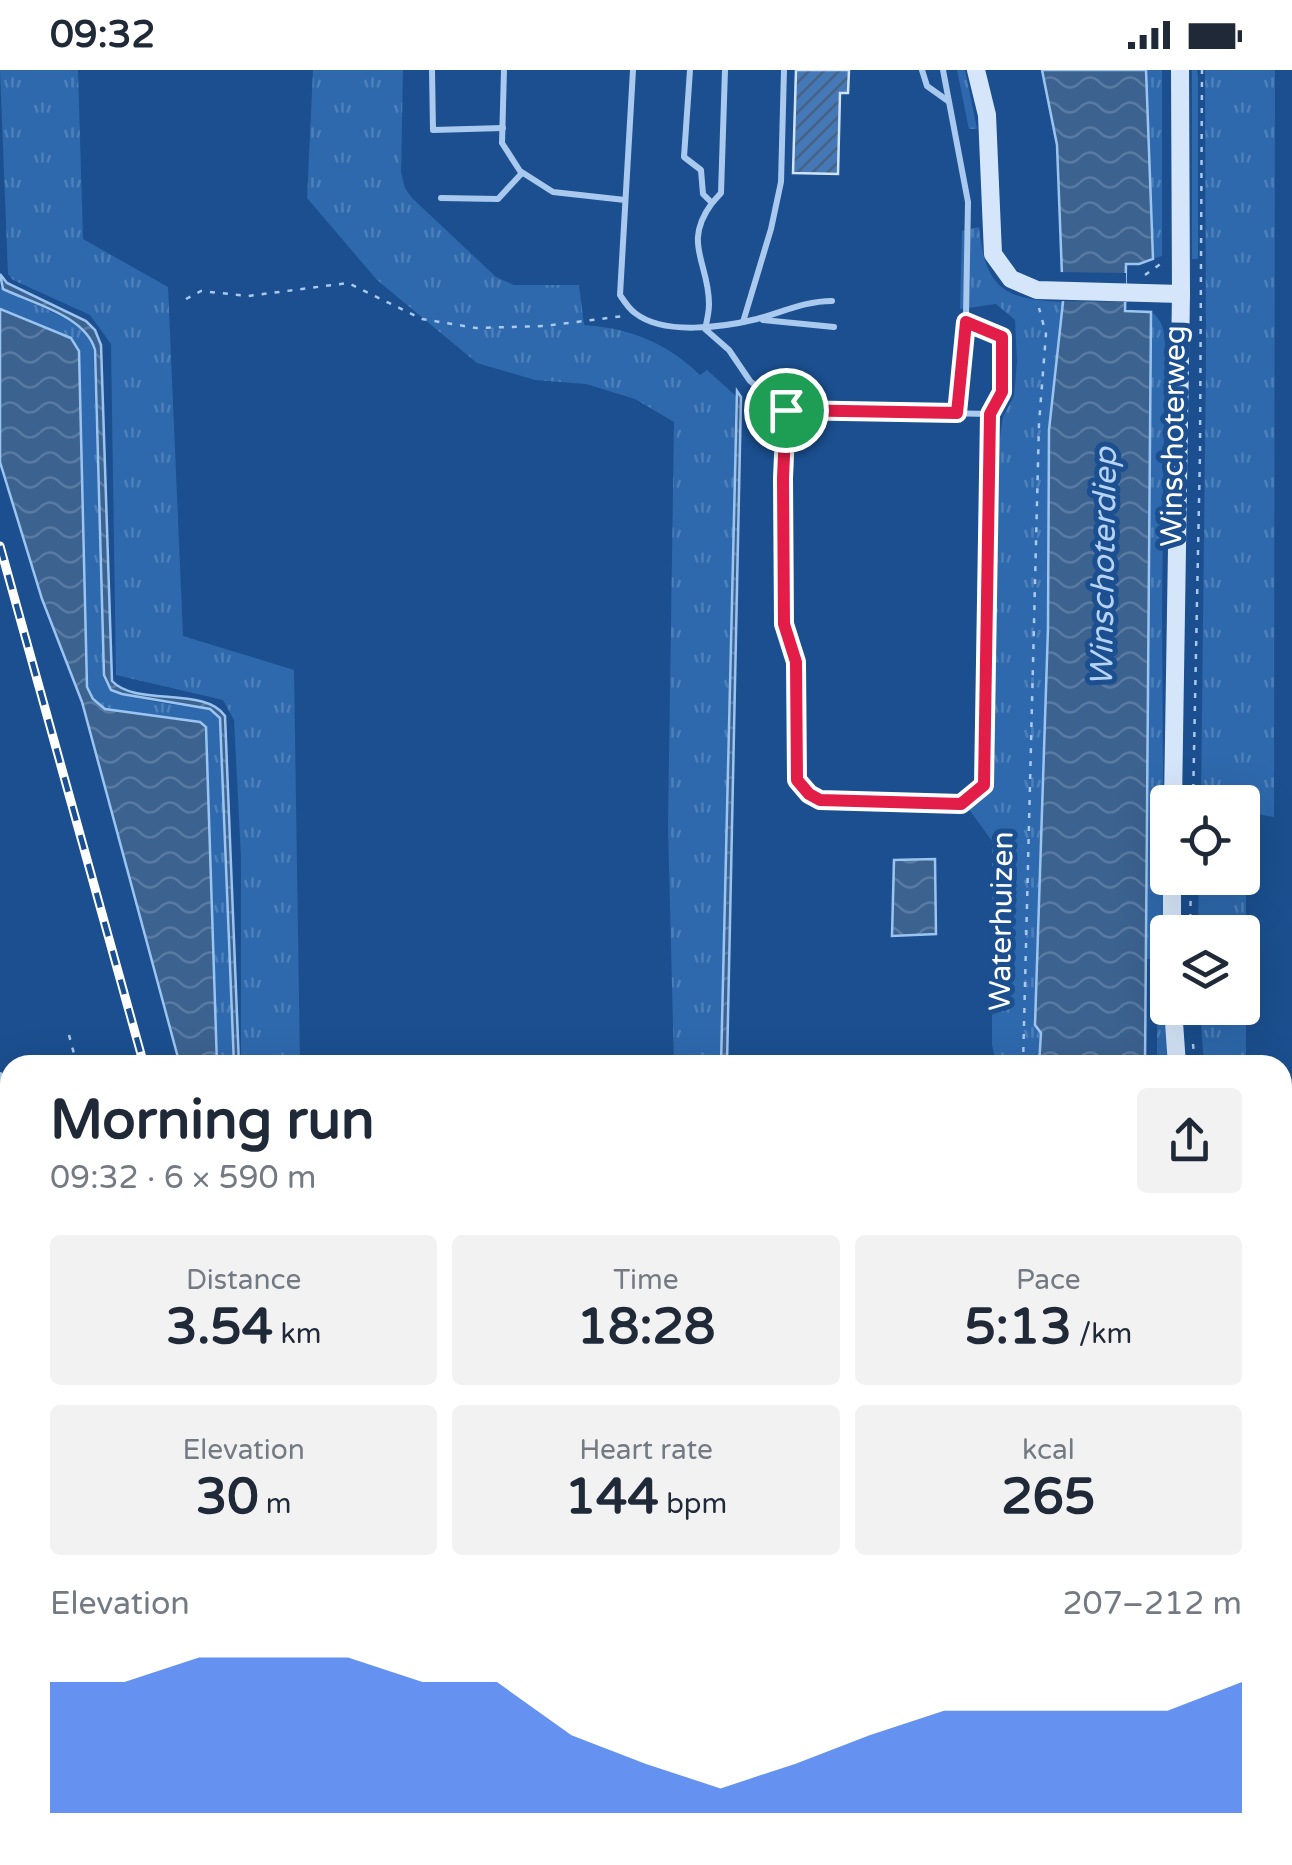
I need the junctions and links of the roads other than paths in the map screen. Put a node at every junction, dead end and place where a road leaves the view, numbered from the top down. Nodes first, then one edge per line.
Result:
1 (432, 70) edge
2 (504, 70) edge
3 (633, 70) edge
4 (690, 70) edge
5 (725, 70) edge
6 (784, 70) edge
7 (922, 70) edge
8 (943, 70) edge
9 (976, 70) edge
10 (1180, 70) edge
11 (949, 101) junction
12 (503, 128) junction
13 (522, 173) junction
14 (441, 198) dead end
15 (625, 200) junction
16 (712, 203) junction
17 (1181, 294) junction
18 (832, 300) dead end
19 (757, 319) junction
20 (743, 322) junction
21 (966, 322) junction
22 (834, 326) dead end
23 (705, 328) junction
24 (786, 410) junction
25 (957, 413) junction
26 (990, 414) junction
27 (1174, 785) edge
28 (1174, 1025) edge
29 (1176, 1055) edge

1 - 12 lane
2 - 12 lane
3 - 15 lane
4 - 16 lane
5 - 16 lane
6 - 20 lane
7 - 11 lane
8 - 11 lane
9 - 17 main road
10 - 17 main road, Winschoterweg
11 - 21 lane
12 - 13 lane
13 - 14 lane
13 - 15 lane
15 - 23 lane
16 - 23 lane
17 - 27 main road, Winschoterweg
18 - 19 lane
19 - 20 lane
19 - 22 lane
20 - 23 lane
21 - 25 lane
21 - 26 lane
23 - 24 lane
24 - 25 lane
24 - 26 lane
25 - 26 lane
28 - 29 main road

